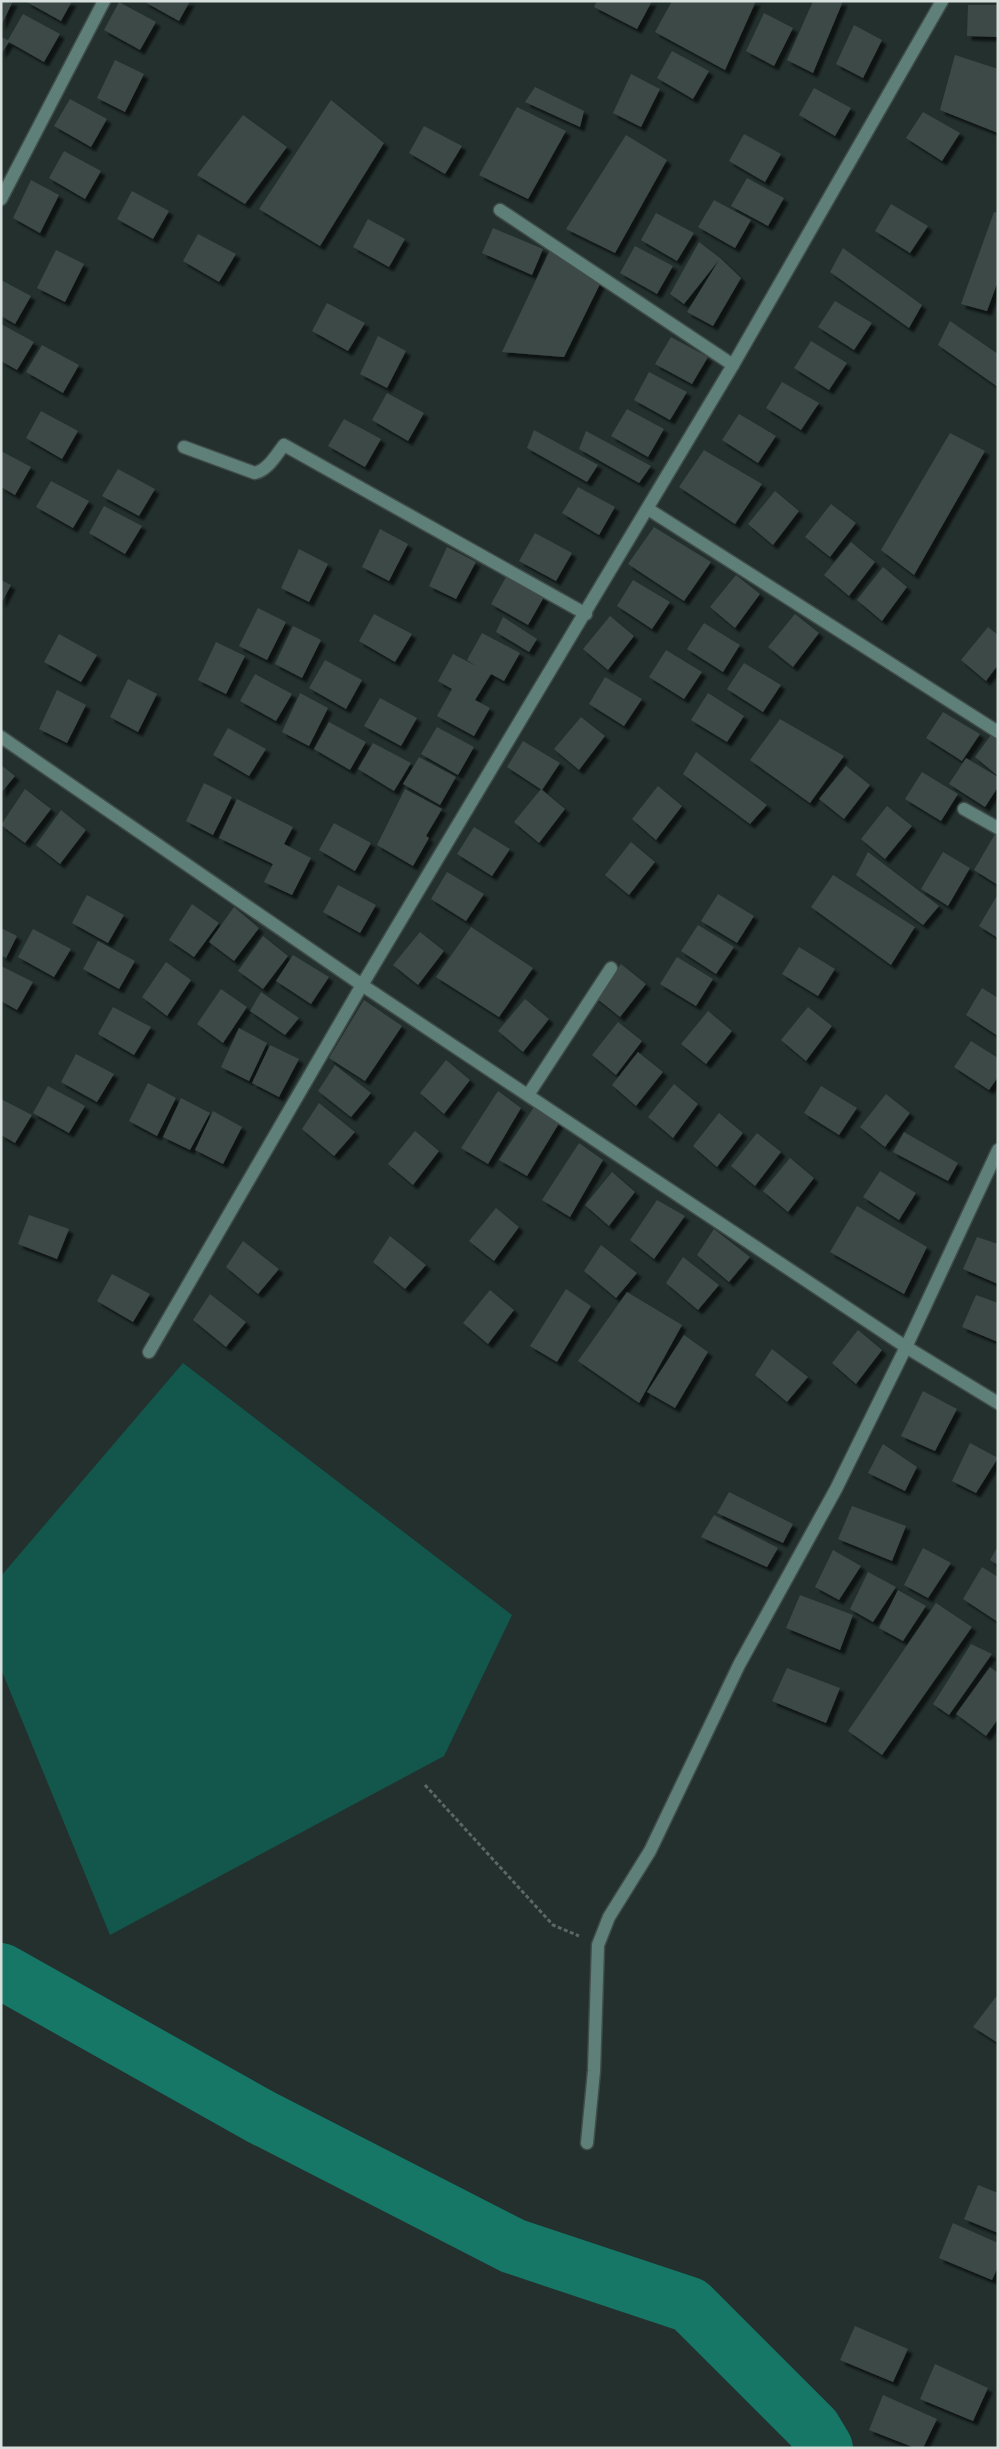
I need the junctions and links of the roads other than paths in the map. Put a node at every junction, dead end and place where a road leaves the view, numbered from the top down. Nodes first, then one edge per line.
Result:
1 (104, 1) edge
2 (942, 1) edge
3 (1, 199) edge
4 (500, 210) dead end
5 (734, 365) junction
6 (184, 447) dead end
7 (648, 509) junction
8 (586, 614) junction
9 (998, 732) edge
10 (1, 738) edge
11 (964, 809) dead end
12 (998, 828) edge
13 (611, 968) dead end
14 (362, 985) junction
15 (528, 1095) junction
16 (998, 1150) edge
17 (906, 1347) junction
18 (149, 1352) dead end
19 (998, 1403) edge
20 (587, 2143) dead end

1 - 3 street
2 - 5 street
4 - 5 street
5 - 7 street
6 - 8 street
7 - 8 street
7 - 9 street
8 - 14 street
10 - 14 street
11 - 12 street
13 - 15 street
14 - 15 street
14 - 18 street
15 - 17 street
16 - 17 street
17 - 19 street
17 - 20 street

